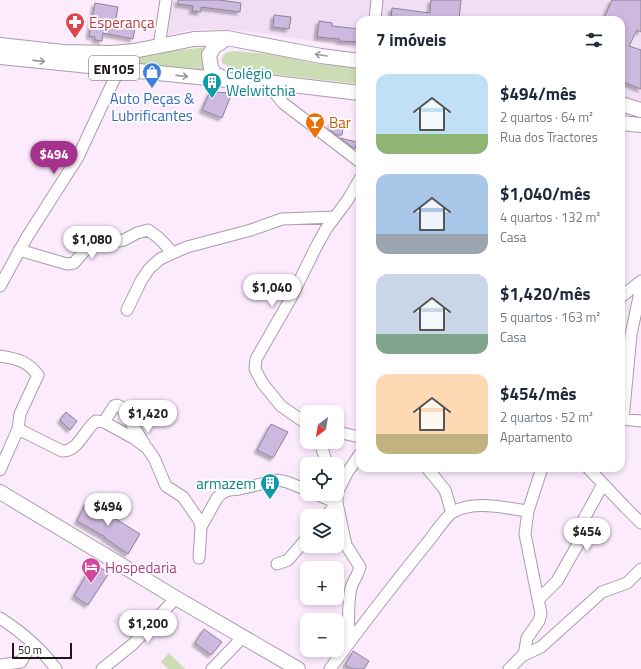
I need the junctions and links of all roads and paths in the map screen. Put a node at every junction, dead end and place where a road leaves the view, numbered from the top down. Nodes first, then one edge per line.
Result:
1 (166, 0) edge
2 (377, 0) edge
3 (375, 16) edge
4 (228, 38) junction
5 (0, 45) edge
6 (159, 46) junction
7 (0, 57) edge
8 (356, 60) edge
9 (120, 69) junction
10 (228, 80) junction
11 (266, 82) junction
12 (356, 93) edge
13 (625, 105) edge
14 (641, 110) edge
15 (625, 123) edge
16 (641, 125) edge
17 (356, 159) edge
18 (356, 186) edge
19 (335, 217) junction
20 (19, 250) junction
21 (173, 253) junction
22 (641, 281) edge
23 (0, 286) edge
24 (641, 287) edge
25 (625, 294) edge
26 (127, 310) dead end
27 (0, 356) edge
28 (625, 392) edge
29 (300, 419) edge
30 (625, 420) edge
31 (641, 421) edge
32 (104, 422) junction
33 (18, 428) junction
34 (344, 434) edge
35 (356, 436) edge
36 (147, 448) junction
37 (356, 460) edge
38 (0, 470) edge
39 (430, 472) edge
40 (541, 472) edge
41 (593, 472) edge
42 (344, 480) edge
43 (603, 484) junction
44 (300, 487) edge
45 (0, 492) edge
46 (338, 501) edge
47 (528, 511) junction
48 (452, 513) junction
49 (641, 523) edge
50 (201, 527) junction
51 (300, 546) edge
52 (199, 558) dead end
53 (277, 564) dead end
54 (641, 570) edge
55 (176, 598) junction
56 (538, 600) junction
57 (0, 618) edge
58 (243, 637) junction
59 (32, 643) junction
60 (349, 643) junction
61 (524, 655) junction
62 (0, 665) edge
63 (56, 669) edge
64 (102, 669) edge
65 (212, 669) edge
66 (298, 669) edge
67 (330, 669) edge
68 (509, 669) edge

1 - 6 street
2 - 3 street
4 - 6 main road, EN105
8 -> 4 main road, EN105
4 - 10 main road
5 - 6 main road, EN105
7 -> 9 main road, EN105
9 -> 10 main road, EN105
9 - 20 street
10 - 11 main road, EN105
11 - 12 main road, EN105
11 - 17 street
13 - 14 main road
15 - 16 main road
18 - 19 street
19 - 21 street
19 - 29 street
20 - 21 street
20 - 23 street
21 - 26 street
22 - 25 street
24 - 28 street
27 - 33 street
30 - 31 street
32 - 33 street
32 - 36 street
32 - 36 street
33 - 38 street
34 - 35 street
36 - 50 street
37 - 42 street
39 - 48 street
40 - 47 street
41 - 43 street
43 - 49 street
43 - 56 street
44 - 50 street
45 - 55 main road
46 - 60 street
47 - 48 street
47 - 56 street
48 - 60 street
50 - 52 street
51 - 53 street
54 - 61 street
55 - 58 main road
55 - 64 street
56 - 61 street
57 - 59 street
58 - 65 street
58 - 66 main road
59 - 62 street
59 - 63 street
60 - 67 street
61 - 68 street

